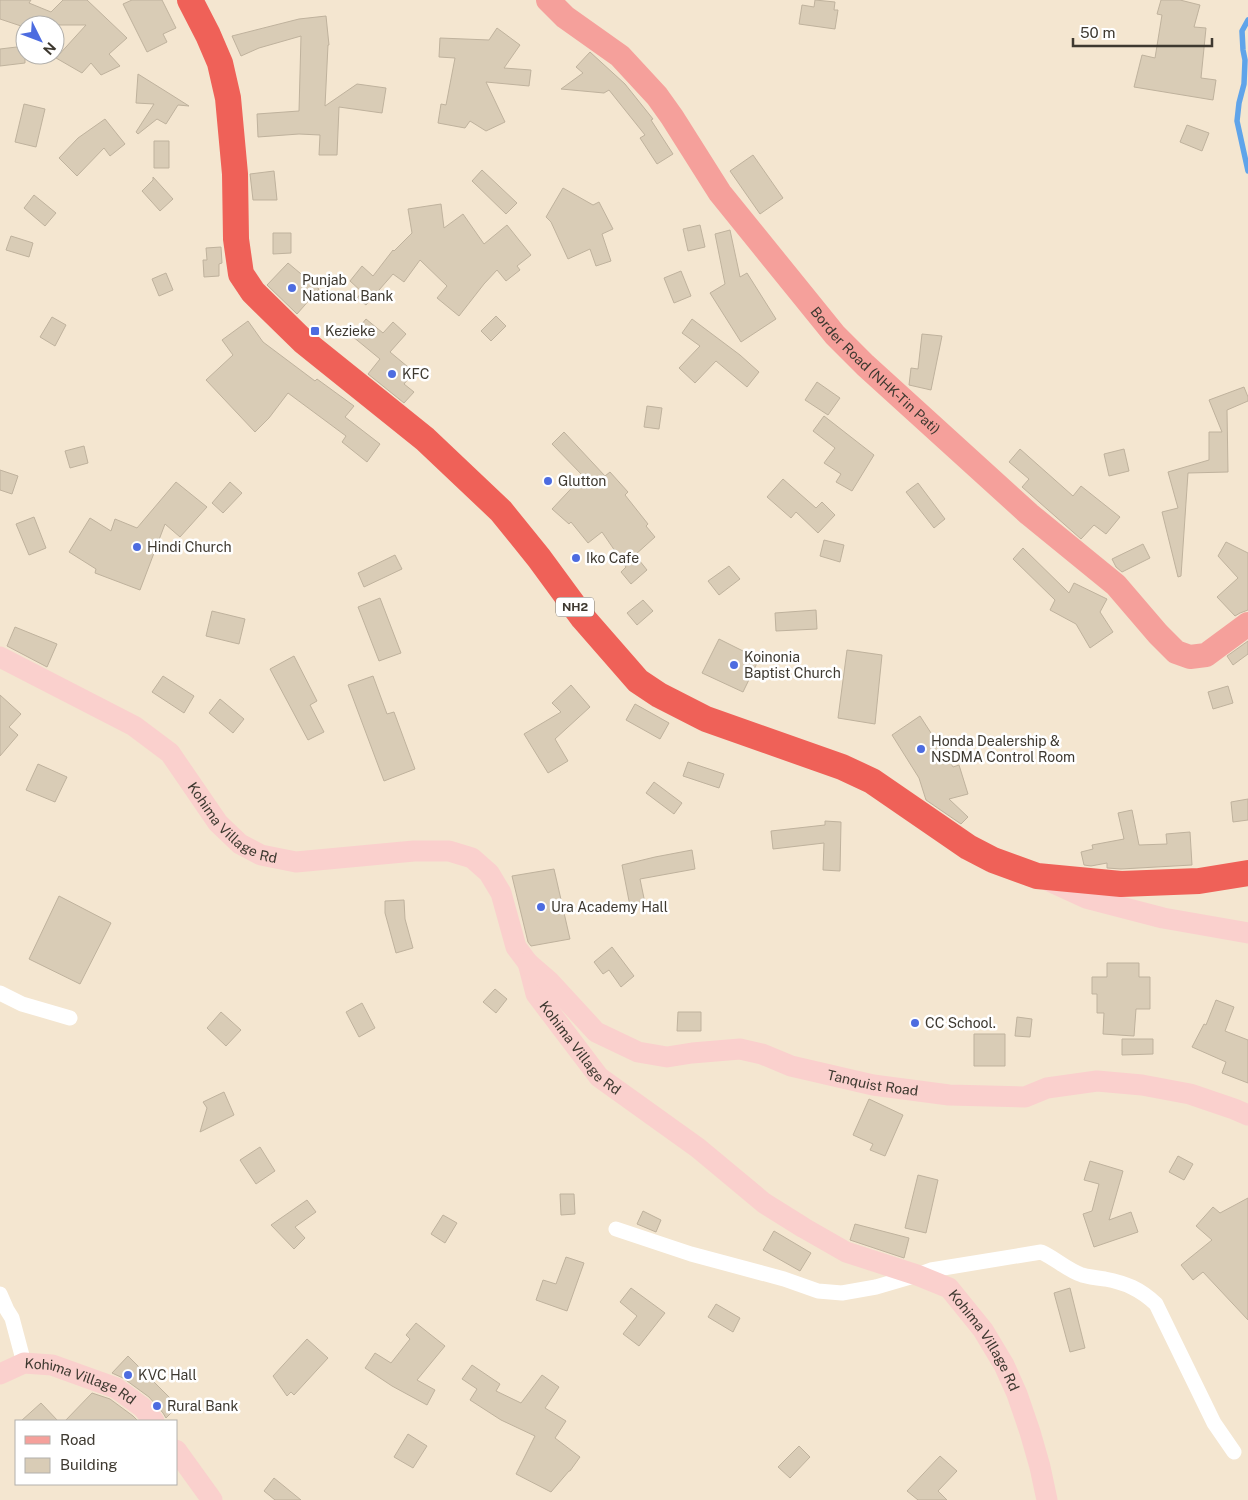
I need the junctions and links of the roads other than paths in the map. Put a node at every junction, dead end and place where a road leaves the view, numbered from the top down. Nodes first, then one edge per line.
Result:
1 (190, 0) edge
2 (548, 0) edge
3 (1248, 624) edge
4 (0, 657) edge
5 (1248, 873) edge
6 (1037, 876) junction
7 (1248, 933) edge
8 (528, 963) junction
9 (0, 993) edge
10 (0, 1002) edge
11 (22, 1004) junction
12 (70, 1018) dead end
13 (1248, 1115) edge
14 (616, 1229) dead end
15 (917, 1275) junction
16 (0, 1294) edge
17 (24, 1363) junction
18 (0, 1374) edge
19 (153, 1420) edge
20 (1234, 1452) dead end
21 (178, 1453) edge
22 (212, 1500) edge
23 (1047, 1500) edge

1 - 6 highway, NH2
2 - 3 main road, Border Road (NHK-Tin Pati)
4 - 8 main road, Kohima Village Rd
5 - 6 highway, NH2
6 - 7 main road
8 - 13 main road, Tanquist Road
8 - 15 main road, Kohima Village Rd
9 - 11 street
10 - 11 street
11 - 12 street
14 - 15 street
15 - 20 street
15 - 23 main road, Kohima Village Rd
16 - 17 street
17 - 18 main road, Kohima Village Rd
17 - 19 main road, Kohima Village Rd
21 - 22 main road

